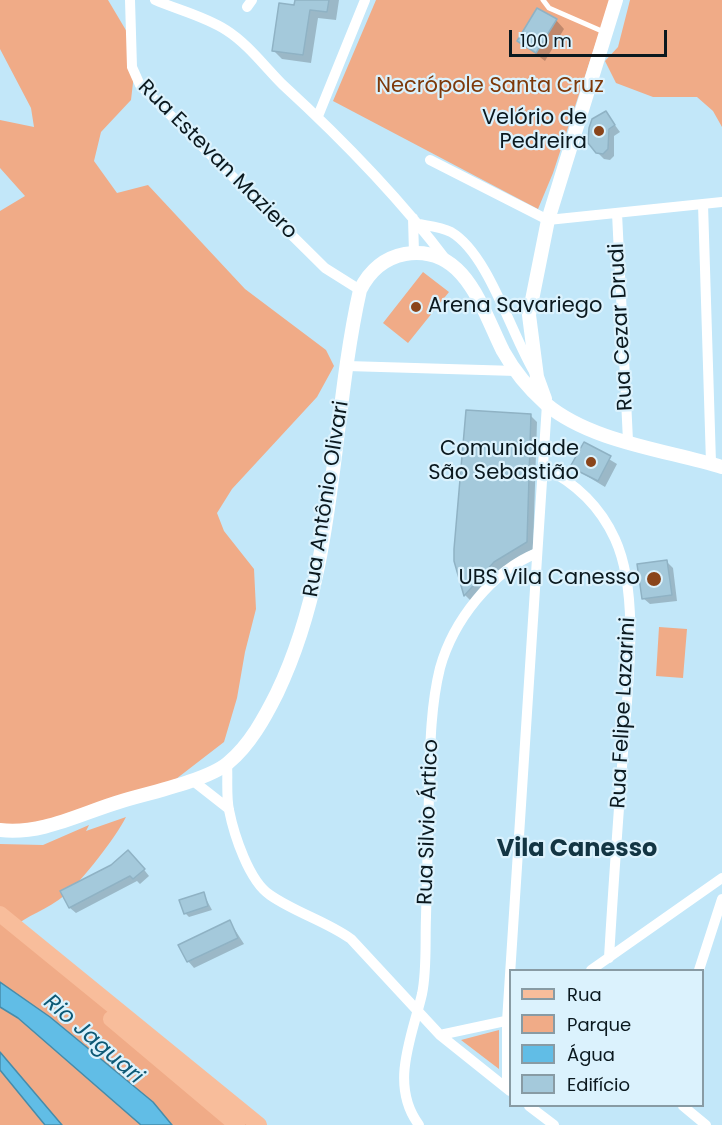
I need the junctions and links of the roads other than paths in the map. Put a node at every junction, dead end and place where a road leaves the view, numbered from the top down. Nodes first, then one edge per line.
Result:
1 (130, 0) edge
2 (154, 0) edge
3 (364, 0) edge
4 (543, 0) edge
5 (616, 0) edge
6 (605, 33) junction
7 (318, 116) junction
8 (430, 160) dead end
9 (722, 202) edge
10 (703, 204) junction
11 (617, 213) junction
12 (548, 220) junction
13 (416, 221) junction
14 (414, 253) junction
15 (447, 261) junction
16 (360, 290) junction
17 (347, 366) junction
18 (516, 372) junction
19 (537, 377) junction
20 (547, 404) junction
21 (628, 441) junction
22 (717, 465) edge
23 (543, 467) junction
24 (537, 553) junction
25 (227, 764) junction
26 (192, 780) junction
27 (228, 809) junction
28 (0, 830) edge
29 (722, 878) edge
30 (722, 899) edge
31 (0, 914) edge
32 (0, 927) edge
33 (609, 958) junction
34 (512, 969) edge
35 (592, 969) edge
36 (699, 969) edge
37 (417, 1011) junction
38 (509, 1020) edge
39 (440, 1035) junction
40 (509, 1089) edge
41 (530, 1107) edge
42 (684, 1107) edge
43 (237, 1125) edge
44 (259, 1125) edge
45 (419, 1125) edge
46 (554, 1125) edge
47 (706, 1125) edge

1 - 16 street, Rua Estevan Maziero
2 - 7 street
3 - 7 street
4 - 6 lane
5 - 6 street
6 - 12 street
7 - 13 street
8 - 12 street
9 - 10 street
10 - 11 street
10 - 22 street
11 - 12 street
11 - 21 street, Rua Cezar Drudi
12 - 19 street
13 - 14 street
13 - 15 street
13 - 19 street
14 - 15 street
14 - 16 street, Rua Antônio Olivari
15 - 18 street
16 - 17 street, Rua Antônio Olivari
17 - 18 street
17 - 25 street, Rua Antônio Olivari
18 - 20 street
19 - 20 street
20 - 21 street
20 - 23 street
21 - 22 street
23 - 24 street
23 - 33 street, Rua Felipe Lazarini
24 - 34 street
24 - 37 street, Rua Silvio Ártico
25 - 26 street, Rua Antônio Olivari
25 - 27 street
26 - 27 street
26 - 28 street, Rua Antônio Olivari
27 - 37 street
29 - 33 street
30 - 36 street
31 - 44 main road
32 - 43 main road
33 - 35 street
37 - 39 street
37 - 45 street, Rua Silvio Ártico
38 - 39 street
38 - 40 street
39 - 40 street
41 - 46 street
42 - 47 street

